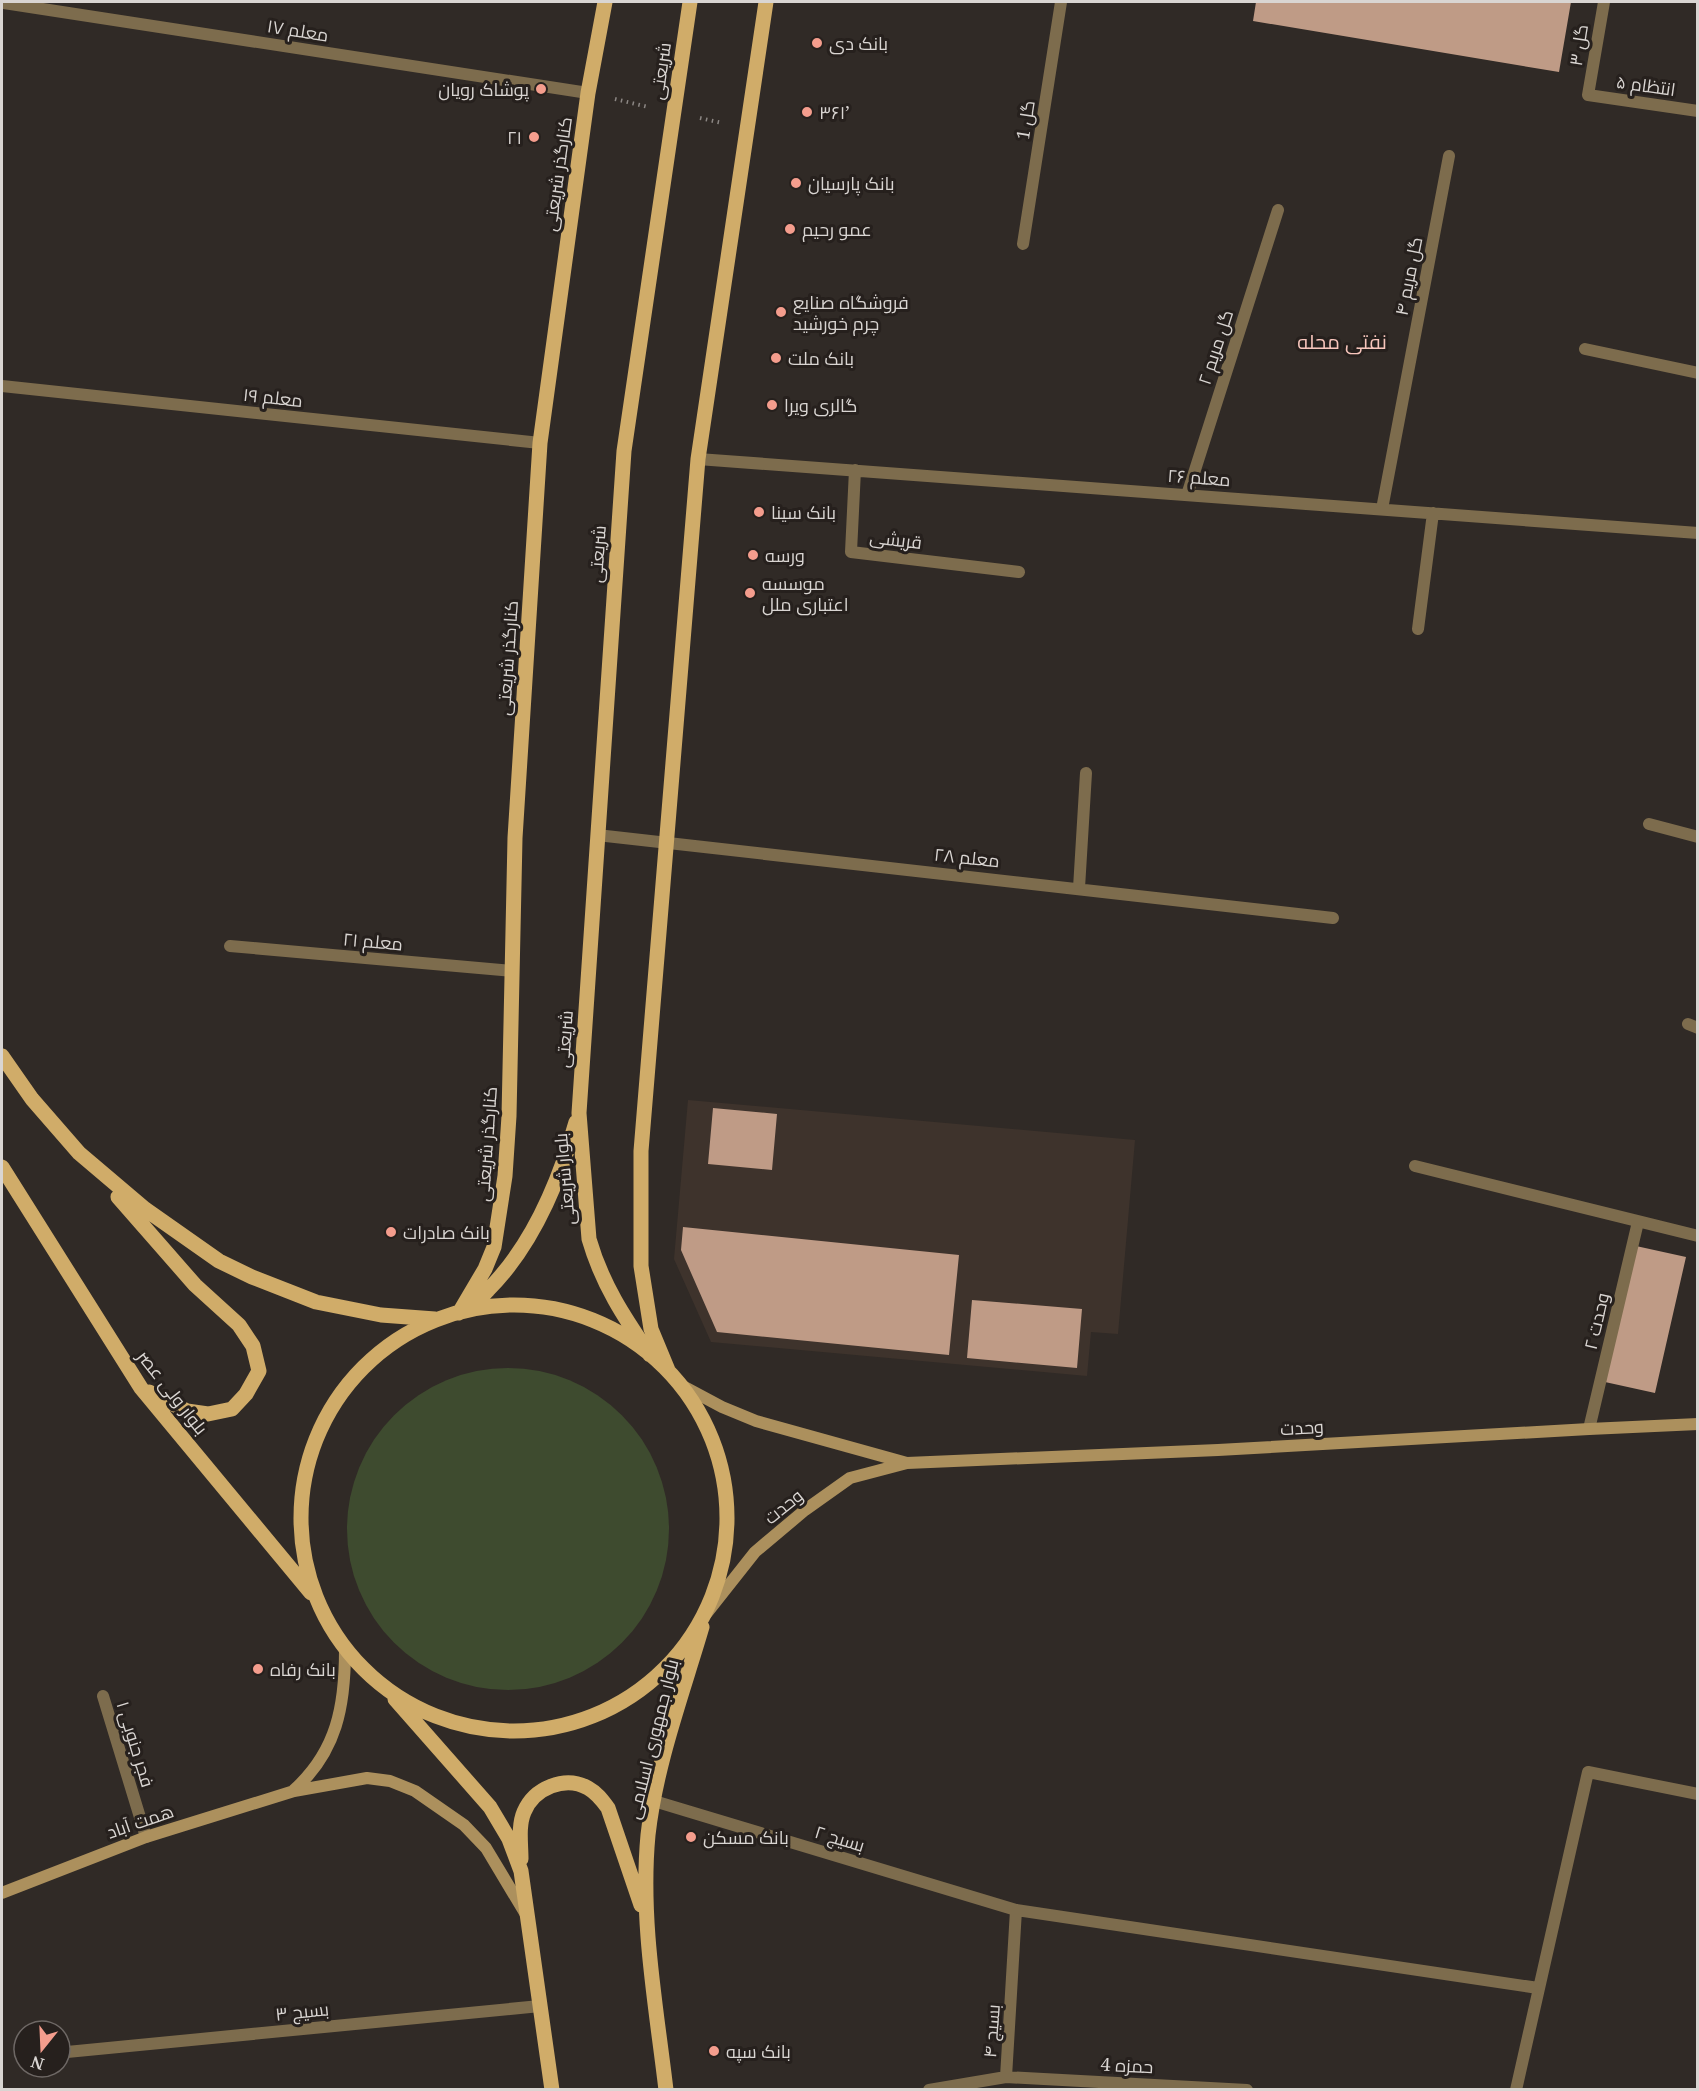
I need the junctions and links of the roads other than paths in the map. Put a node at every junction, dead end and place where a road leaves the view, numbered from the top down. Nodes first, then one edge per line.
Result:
1 (605, 2) edge
2 (690, 2) edge
3 (766, 2) edge
4 (1061, 2) edge
5 (1604, 2) edge
6 (4, 3) dead end
7 (588, 93) junction
8 (1588, 95) joint
9 (1698, 111) edge
10 (1449, 156) dead end
11 (1278, 210) dead end
12 (1023, 244) dead end
13 (1586, 349) dead end
14 (1698, 373) edge
15 (2, 386) edge
16 (540, 443) junction
17 (698, 459) junction
18 (855, 470) junction
19 (1187, 495) junction
20 (1382, 509) junction
21 (1433, 513) junction
22 (1697, 531) edge
23 (1019, 572) dead end
24 (1418, 629) dead end
25 (1086, 773) dead end
26 (1649, 824) dead end
27 (597, 835) junction
28 (1698, 837) edge
29 (668, 843) junction
30 (1079, 888) junction
31 (1333, 918) dead end
32 (230, 946) dead end
33 (512, 971) junction
34 (2, 1056) edge
35 (579, 1113) junction
36 (79, 1153) junction
37 (1415, 1166) dead end
38 (2, 1167) edge
39 (1638, 1222) junction
40 (1698, 1236) edge
41 (459, 1313) junction
42 (435, 1319) junction
43 (650, 1355) junction
44 (668, 1370) junction
45 (679, 1384) junction
46 (141, 1388) junction
47 (1698, 1424) edge
48 (1589, 1429) junction
49 (908, 1464) junction
50 (314, 1597) junction
51 (706, 1614) junction
52 (345, 1650) junction
53 (389, 1693) junction
54 (103, 1696) dead end
55 (294, 1791) junction
56 (1698, 1794) edge
57 (654, 1801) junction
58 (146, 1837) junction
59 (522, 1870) junction
60 (2, 1893) edge
61 (1016, 1910) junction
62 (645, 1916) junction
63 (528, 1918) junction
64 (1538, 1988) junction
65 (540, 2006) junction
66 (72, 2052) edge
67 (1006, 2077) junction
68 (552, 2090) edge
69 (666, 2090) edge
70 (930, 2090) edge
71 (1247, 2090) edge
72 (1516, 2090) edge

1 - 7 main road, کنارگذر شریعتی
2 - 27 main road, شریعتی
3 - 17 main road
4 - 12 street, گل 1
5 - 8 street, گل ۳
6 - 7 street, معلم ۱۷
7 - 16 main road, کنارگذر شریعتی
8 - 9 street, انتظام ۵
10 - 20 street, گل مریم ۴
11 - 19 street, گل مریم ۲
13 - 14 street
15 - 16 street, معلم ۱۹
16 - 33 main road, کنارگذر شریعتی
17 - 18 street, معلم ۲۶
17 - 29 main road
18 - 19 street, معلم ۲۶
18 - 23 street, قریشی
19 - 20 street, معلم ۲۶
20 - 21 street, معلم ۲۶
21 - 22 street, معلم ۲۶
21 - 24 street
25 - 30 street
26 - 28 street
27 - 29 street, معلم ۲۸
27 - 35 main road, شریعتی
29 - 30 street, معلم ۲۸
29 - 44 main road
30 - 31 street, معلم ۲۸
32 - 33 street, معلم ۲۱
33 - 41 main road, کنارگذر شریعتی
34 - 36 main road
35 - 41 main road, بلوار شریعتی
35 - 43 main road, بلوار شریعتی
36 - 42 main road
36 - 46 main road
37 - 39 street
38 - 46 main road, بلوار ولی عصر
39 - 40 street
39 - 48 street, وحدت ۲
41 - 42 main road
41 - 43 main road
42 - 50 main road
43 - 44 main road
44 - 45 main road
45 - 49 main road, وحدت
45 - 51 main road
46 - 50 main road, بلوار ولی عصر
47 - 48 main road, وحدت
48 - 49 main road, وحدت
49 - 51 main road, وحدت
50 - 52 main road
51 - 53 main road
51 - 57 main road, بلوار جمهوری اسلامی
52 - 53 main road
52 - 55 main road
53 - 59 main road
54 - 58 street, فجر جنوبی ۱
55 - 58 main road, همت آباد
55 - 63 main road, همت آباد
56 - 64 street
57 - 61 street, بسیج ۲
57 - 62 main road, بلوار جمهوری اسلامی
58 - 60 main road, همت آباد
59 - 62 main road
59 - 63 main road
61 - 64 street, بسیج ۲
61 - 67 street, بسیج ۴
62 - 69 main road, بلوار جمهوری اسلامی
63 - 65 main road
64 - 72 street
65 - 66 street, بسیج ۳
65 - 68 main road
67 - 70 street, بسیج ۴
67 - 71 street, حمزه 4

